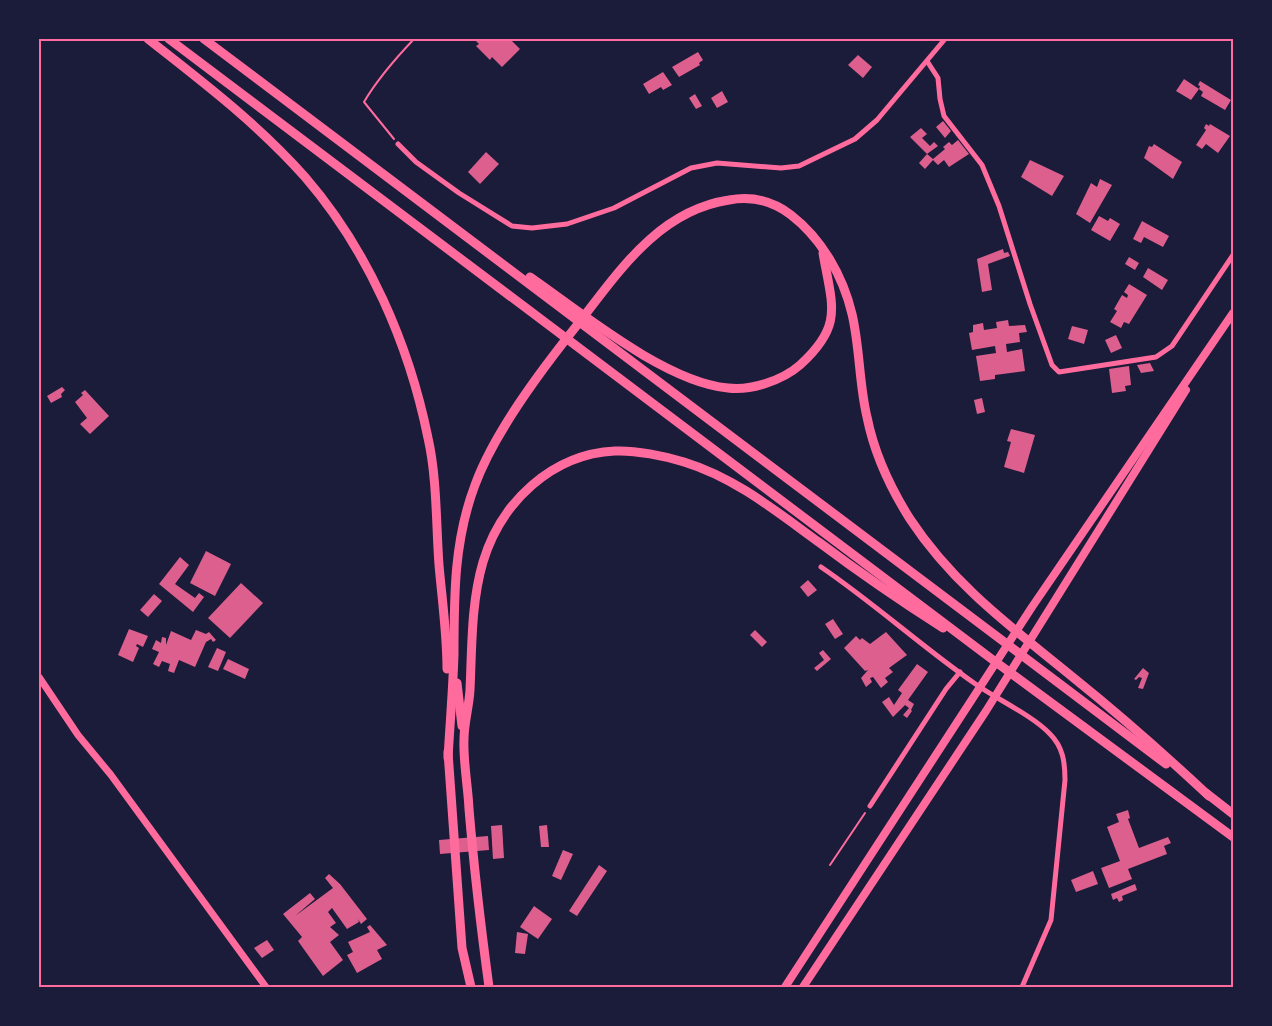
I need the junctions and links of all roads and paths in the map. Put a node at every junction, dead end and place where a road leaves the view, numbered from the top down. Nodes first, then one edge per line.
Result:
1 (148, 39) edge
2 (169, 39) edge
3 (204, 39) edge
4 (414, 39) edge
5 (945, 39) edge
6 (927, 61) junction
7 (398, 144) joint
8 (439, 215) junction
9 (822, 245) junction
10 (1233, 255) edge
11 (1233, 314) edge
12 (821, 567) dead end
13 (454, 657) junction
14 (993, 660) junction
15 (960, 672) junction
16 (39, 677) edge
17 (464, 740) junction
18 (448, 758) junction
19 (1209, 796) junction
20 (870, 806) joint
21 (1233, 814) edge
22 (1233, 837) edge
23 (830, 866) dead end
24 (266, 987) edge
25 (471, 987) edge
26 (489, 987) edge
27 (785, 987) edge
28 (803, 987) edge
29 (1022, 987) edge

1 - 18 highway
2 - 14 highway
3 - 8 highway
4 - 7 path
5 - 6 street
6 - 7 street
6 - 10 street
8 - 9 highway
8 - 19 highway
9 - 13 highway
9 - 19 highway
11 - 27 main road
11 - 28 main road
12 - 15 street
13 - 17 highway
13 - 18 highway
14 - 17 highway
14 - 22 highway
15 - 20 street
15 - 29 street
16 - 24 street
17 - 26 highway
18 - 25 highway
19 - 21 highway
20 - 23 path

